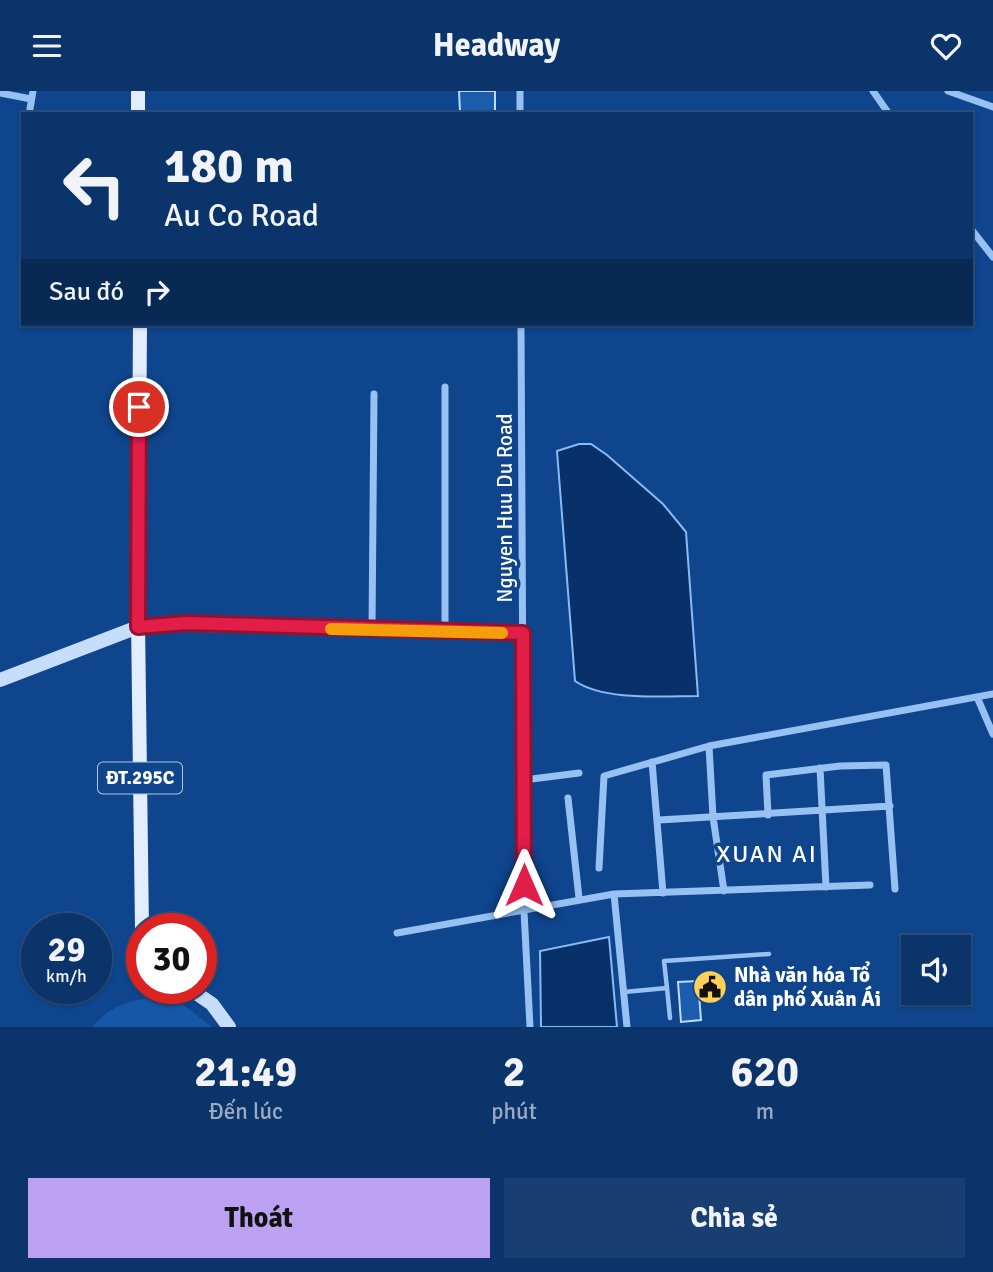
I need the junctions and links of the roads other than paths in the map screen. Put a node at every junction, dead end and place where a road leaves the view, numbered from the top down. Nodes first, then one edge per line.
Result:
1 (520, 91) edge
2 (873, 91) edge
3 (948, 91) edge
4 (0, 93) edge
5 (138, 93) dead end
6 (32, 95) edge
7 (993, 107) edge
8 (30, 109) dead end
9 (138, 112) edge
10 (520, 112) edge
11 (888, 112) edge
12 (973, 232) edge
13 (993, 257) edge
14 (140, 326) edge
15 (521, 326) edge
16 (445, 387) dead end
17 (374, 394) dead end
18 (138, 627) junction
19 (372, 630) junction
20 (445, 632) junction
21 (523, 633) junction
22 (0, 680) edge
23 (993, 694) edge
24 (977, 697) junction
25 (993, 734) edge
26 (709, 746) junction
27 (652, 762) junction
28 (820, 768) junction
29 (579, 773) dead end
30 (524, 780) junction
31 (568, 797) dead end
32 (890, 806) junction
33 (823, 811) junction
34 (768, 815) junction
35 (713, 817) junction
36 (659, 820) junction
37 (599, 868) dead end
38 (870, 885) dead end
39 (826, 887) junction
40 (895, 889) dead end
41 (724, 891) junction
42 (663, 893) junction
43 (614, 894) junction
44 (579, 898) junction
45 (523, 911) junction
46 (142, 913) edge
47 (397, 933) dead end
48 (769, 954) dead end
49 (667, 988) junction
50 (624, 992) junction
51 (212, 1004) edge
52 (670, 1018) dead end
53 (229, 1027) edge
54 (530, 1027) edge
55 (627, 1027) edge

1 - 10 street
2 - 11 street
3 - 7 street
4 - 6 street
5 - 9 main road
6 - 8 street
12 - 13 street
14 - 18 main road, ĐT.295C
15 - 21 street, Nguyen Huu Du Road
16 - 20 street
17 - 19 street
18 - 19 main road
18 - 22 main road
18 - 46 main road, ĐT.295C
19 - 20 main road
20 - 21 main road
21 - 30 street, Nguyen Huu Du Road
23 - 24 street
24 - 25 street
24 - 26 street
26 - 27 street
26 - 35 street
27 - 36 street
27 - 37 street
28 - 32 street
28 - 33 street
28 - 34 street
29 - 30 street
30 - 45 street, Nguyen Huu Du Road
31 - 44 street
32 - 33 street
32 - 40 street
33 - 34 street
33 - 39 street
34 - 35 street
35 - 36 street
35 - 41 street
36 - 42 street
38 - 39 street
39 - 41 street
41 - 42 street
42 - 43 street
43 - 44 street
43 - 50 street
44 - 45 street
45 - 47 street
45 - 54 street, Nguyen Huu Du Road
48 - 49 lane
49 - 50 lane
49 - 52 lane
50 - 55 street
51 - 53 main road

